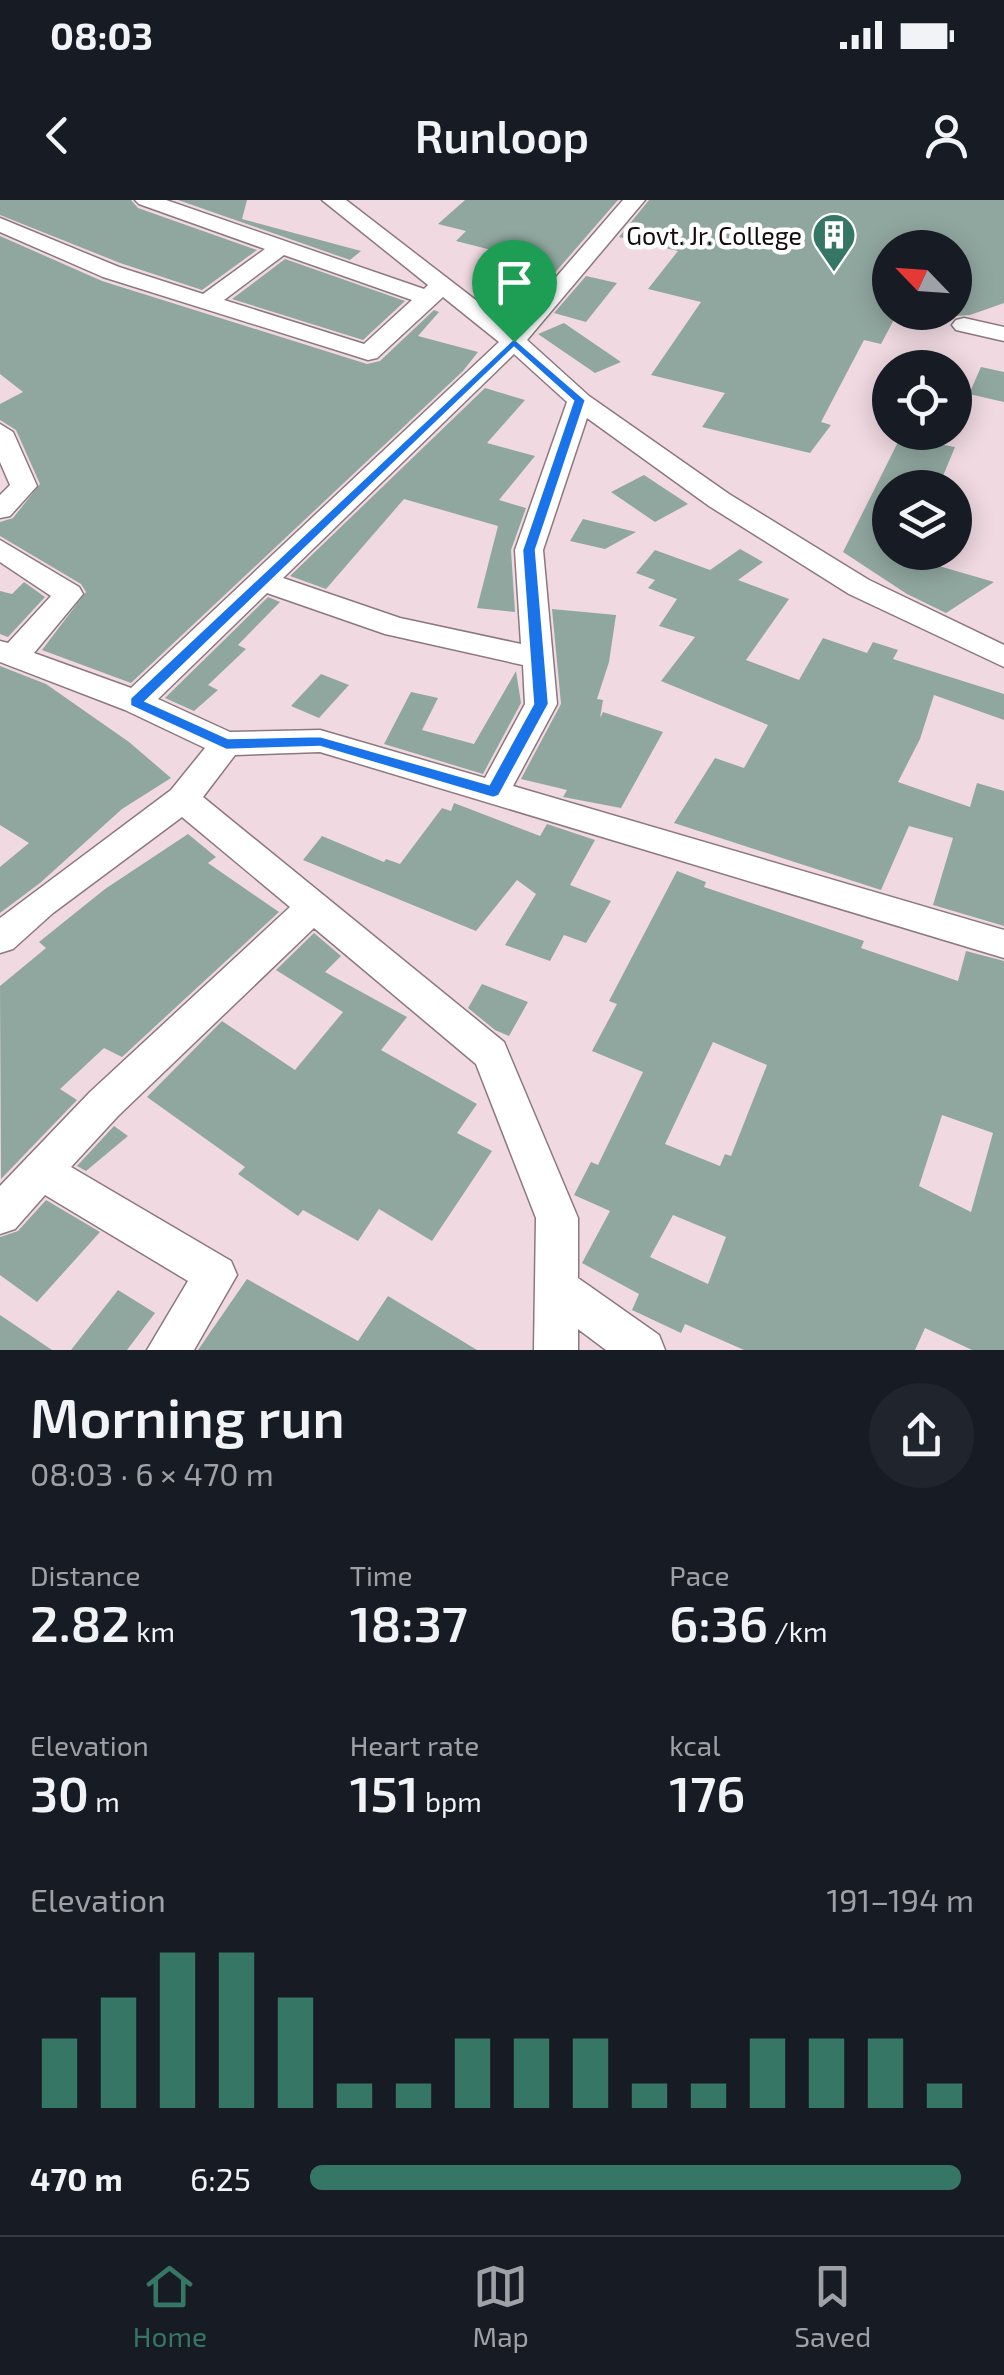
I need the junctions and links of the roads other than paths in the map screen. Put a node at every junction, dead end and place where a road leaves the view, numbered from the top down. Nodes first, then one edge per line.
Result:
1 (146, 200) edge
2 (332, 200) edge
3 (634, 200) edge
4 (0, 224) edge
5 (281, 246) junction
6 (435, 291) junction
7 (207, 302) junction
8 (972, 328) edge
9 (1004, 334) edge
10 (514, 342) junction
11 (580, 400) junction
12 (0, 432) edge
13 (0, 510) edge
14 (0, 549) edge
15 (261, 581) junction
16 (8, 653) edge
17 (538, 658) junction
18 (1004, 658) edge
19 (136, 702) junction
20 (226, 744) junction
21 (493, 792) junction
22 (183, 799) junction
23 (313, 907) junction
24 (0, 939) edge
25 (1004, 944) edge
26 (41, 1171) junction
27 (0, 1215) edge
28 (556, 1288) junction
29 (169, 1350) edge
30 (556, 1350) edge
31 (643, 1350) edge

1 - 5 street
2 - 6 street
3 - 10 street
4 - 7 street
5 - 6 street
5 - 7 street
6 - 7 street
6 - 10 street
8 - 9 street
10 - 11 street
10 - 15 street
11 - 17 street
11 - 18 street
12 - 13 street
14 - 16 street
15 - 17 street
15 - 19 street
16 - 19 street
17 - 21 street
19 - 20 street
20 - 21 street
20 - 22 street
21 - 25 street
22 - 23 street
22 - 24 street
23 - 26 street
23 - 28 street
26 - 27 street
26 - 29 street
28 - 30 street
28 - 31 street

